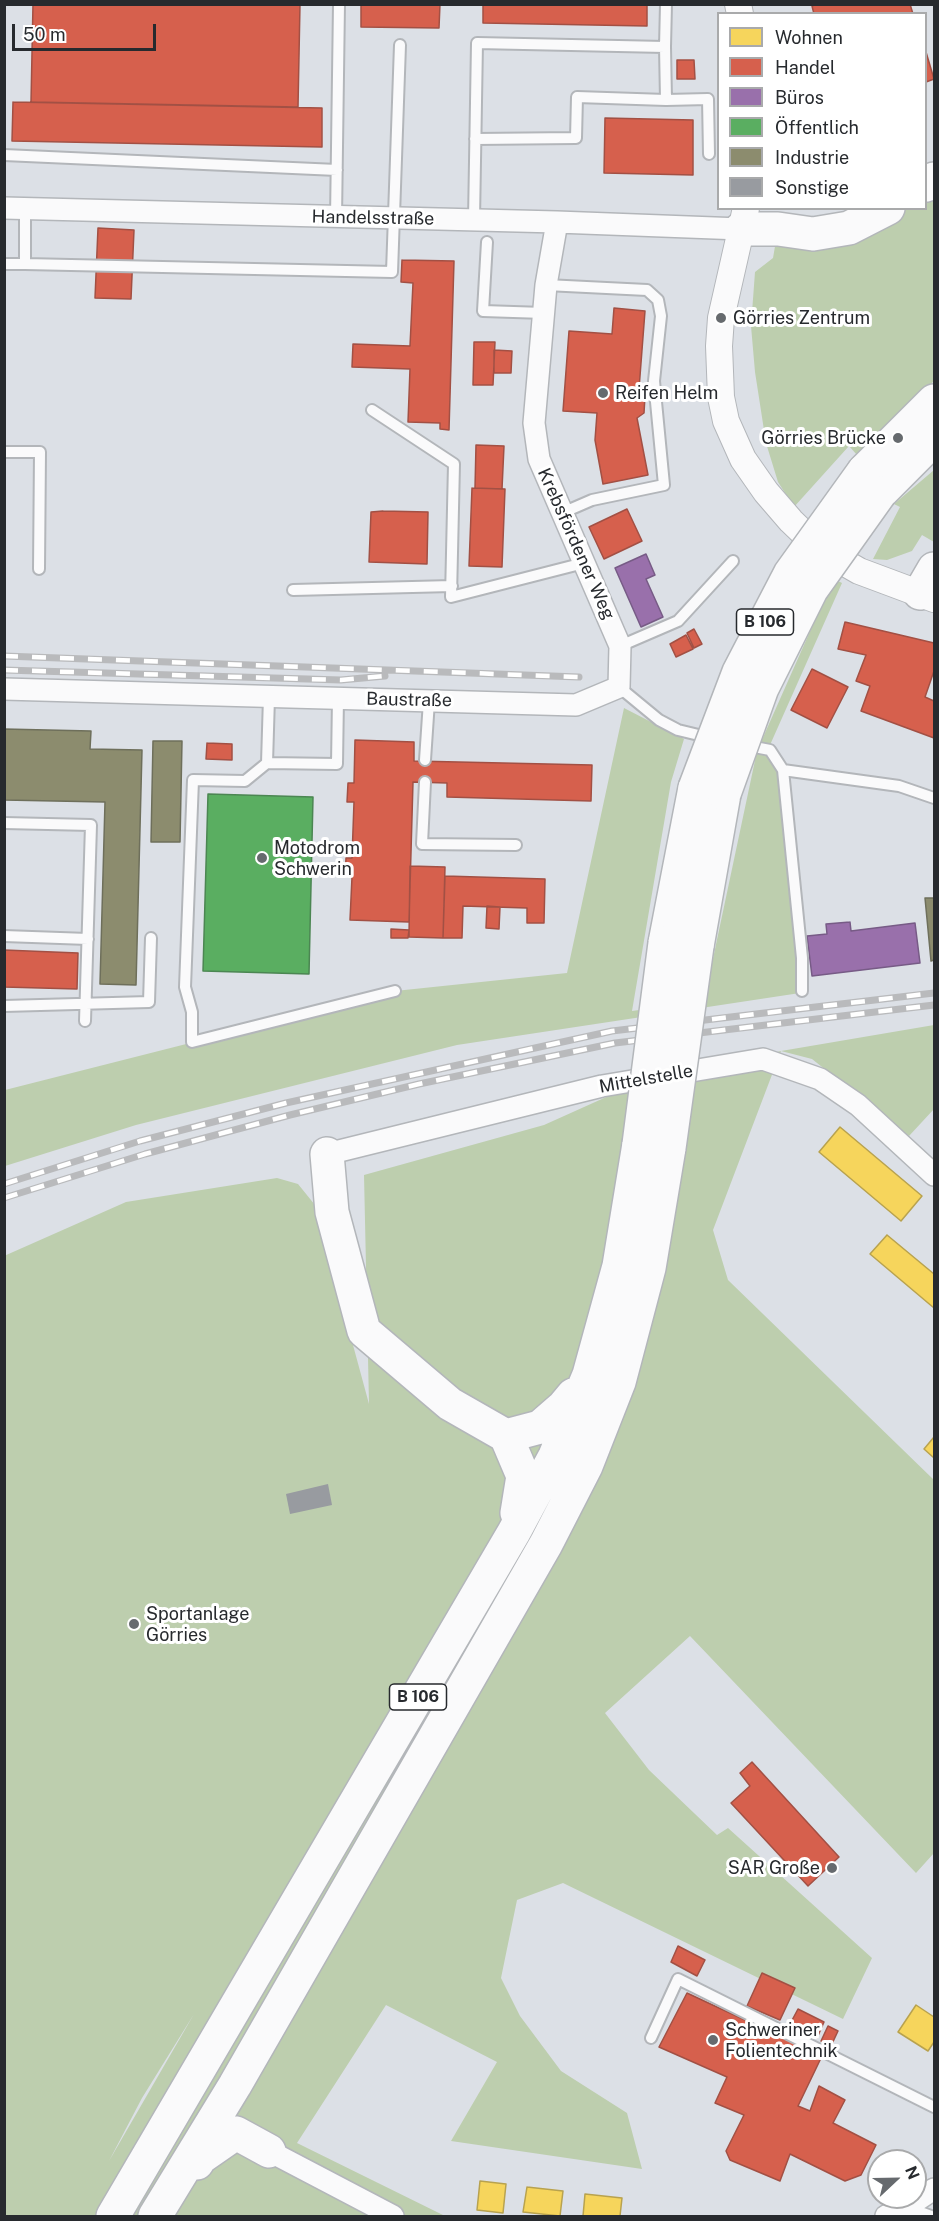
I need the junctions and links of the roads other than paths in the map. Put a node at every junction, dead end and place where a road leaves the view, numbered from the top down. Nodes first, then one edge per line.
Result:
1 (339, 4) edge
2 (666, 4) edge
3 (400, 45) dead end
4 (665, 46) junction
5 (666, 99) junction
6 (475, 139) junction
7 (709, 154) dead end
8 (4, 155) edge
9 (337, 170) junction
10 (15, 208) edge
11 (884, 210) edge
12 (336, 218) junction
13 (394, 219) junction
14 (744, 219) edge
15 (474, 220) junction
16 (557, 222) junction
17 (488, 242) dead end
18 (4, 264) edge
19 (25, 264) junction
20 (546, 285) junction
21 (544, 313) junction
22 (934, 401) edge
23 (372, 410) dead end
24 (934, 439) edge
25 (4, 452) edge
26 (872, 482) junction
27 (562, 513) junction
28 (733, 561) dead end
29 (584, 563) junction
30 (39, 569) dead end
31 (452, 586) junction
32 (930, 587) edge
33 (293, 590) dead end
34 (620, 646) junction
35 (619, 687) junction
36 (4, 689) edge
37 (269, 697) junction
38 (338, 698) junction
39 (429, 700) junction
40 (425, 760) dead end
41 (267, 763) junction
42 (783, 770) junction
43 (425, 782) dead end
44 (934, 798) edge
45 (4, 823) edge
46 (516, 845) dead end
47 (4, 936) edge
48 (151, 938) dead end
49 (88, 939) junction
50 (394, 991) dead end
51 (802, 991) dead end
52 (85, 1003) junction
53 (4, 1006) edge
54 (85, 1021) dead end
55 (654, 1146) junction
56 (327, 1154) joint
57 (934, 1175) edge
58 (589, 1375) junction
59 (506, 1436) junction
60 (514, 1533) junction
61 (651, 2038) dead end
62 (235, 2085) junction
63 (934, 2107) edge
64 (236, 2133) junction
65 (269, 2151) joint
66 (903, 2209) edge
67 (912, 2209) edge
68 (113, 2217) edge
69 (158, 2217) edge
70 (393, 2217) edge
71 (885, 2217) edge
72 (931, 2217) edge

1 - 9 lane
2 - 4 lane
3 - 13 lane
4 - 5 lane
4 - 6 lane
5 - 6 lane
5 - 7 lane
6 - 15 lane
8 - 9 lane
9 - 12 lane
10 - 12 street, Handelsstraße
10 - 19 lane
11 - 14 highway
12 - 13 street, Handelsstraße
13 - 15 street, Handelsstraße
13 - 19 lane
14 - 16 street, Handelsstraße
14 - 32 street
15 - 16 street, Handelsstraße
16 - 20 street, Krebsfördener Weg
17 - 21 lane
18 - 19 lane
20 - 21 street, Krebsfördener Weg
20 - 27 lane
21 - 27 street, Krebsfördener Weg
22 - 26 highway, B 106
23 - 31 lane
24 - 26 highway, B 106
25 - 30 lane
26 - 55 highway, B 106, bridge
27 - 29 street, Krebsfördener Weg
28 - 34 lane
29 - 31 lane
29 - 34 street, Krebsfördener Weg
31 - 33 lane
34 - 35 street, Krebsfördener Weg
35 - 39 street, Baustraße
35 - 42 lane
36 - 37 street, Baustraße
37 - 38 street, Baustraße
37 - 41 lane
38 - 39 street, Baustraße
38 - 41 lane
39 - 40 lane
41 - 50 lane
42 - 44 lane
42 - 51 lane
43 - 46 lane
45 - 49 lane
47 - 49 lane
48 - 52 lane
49 - 52 lane
52 - 53 lane
52 - 54 lane
55 - 58 highway, B 106
55 - 62 highway, B 106
56 - 57 street, Mittelstelle
56 - 59 highway
58 - 59 highway
58 - 60 highway, B 106
59 - 60 highway
60 - 68 highway, B 106
61 - 63 lane
62 - 64 highway
62 - 69 highway, B 106
64 - 65 highway
64 - 69 highway
65 - 70 street
66 - 71 street
67 - 72 lane

